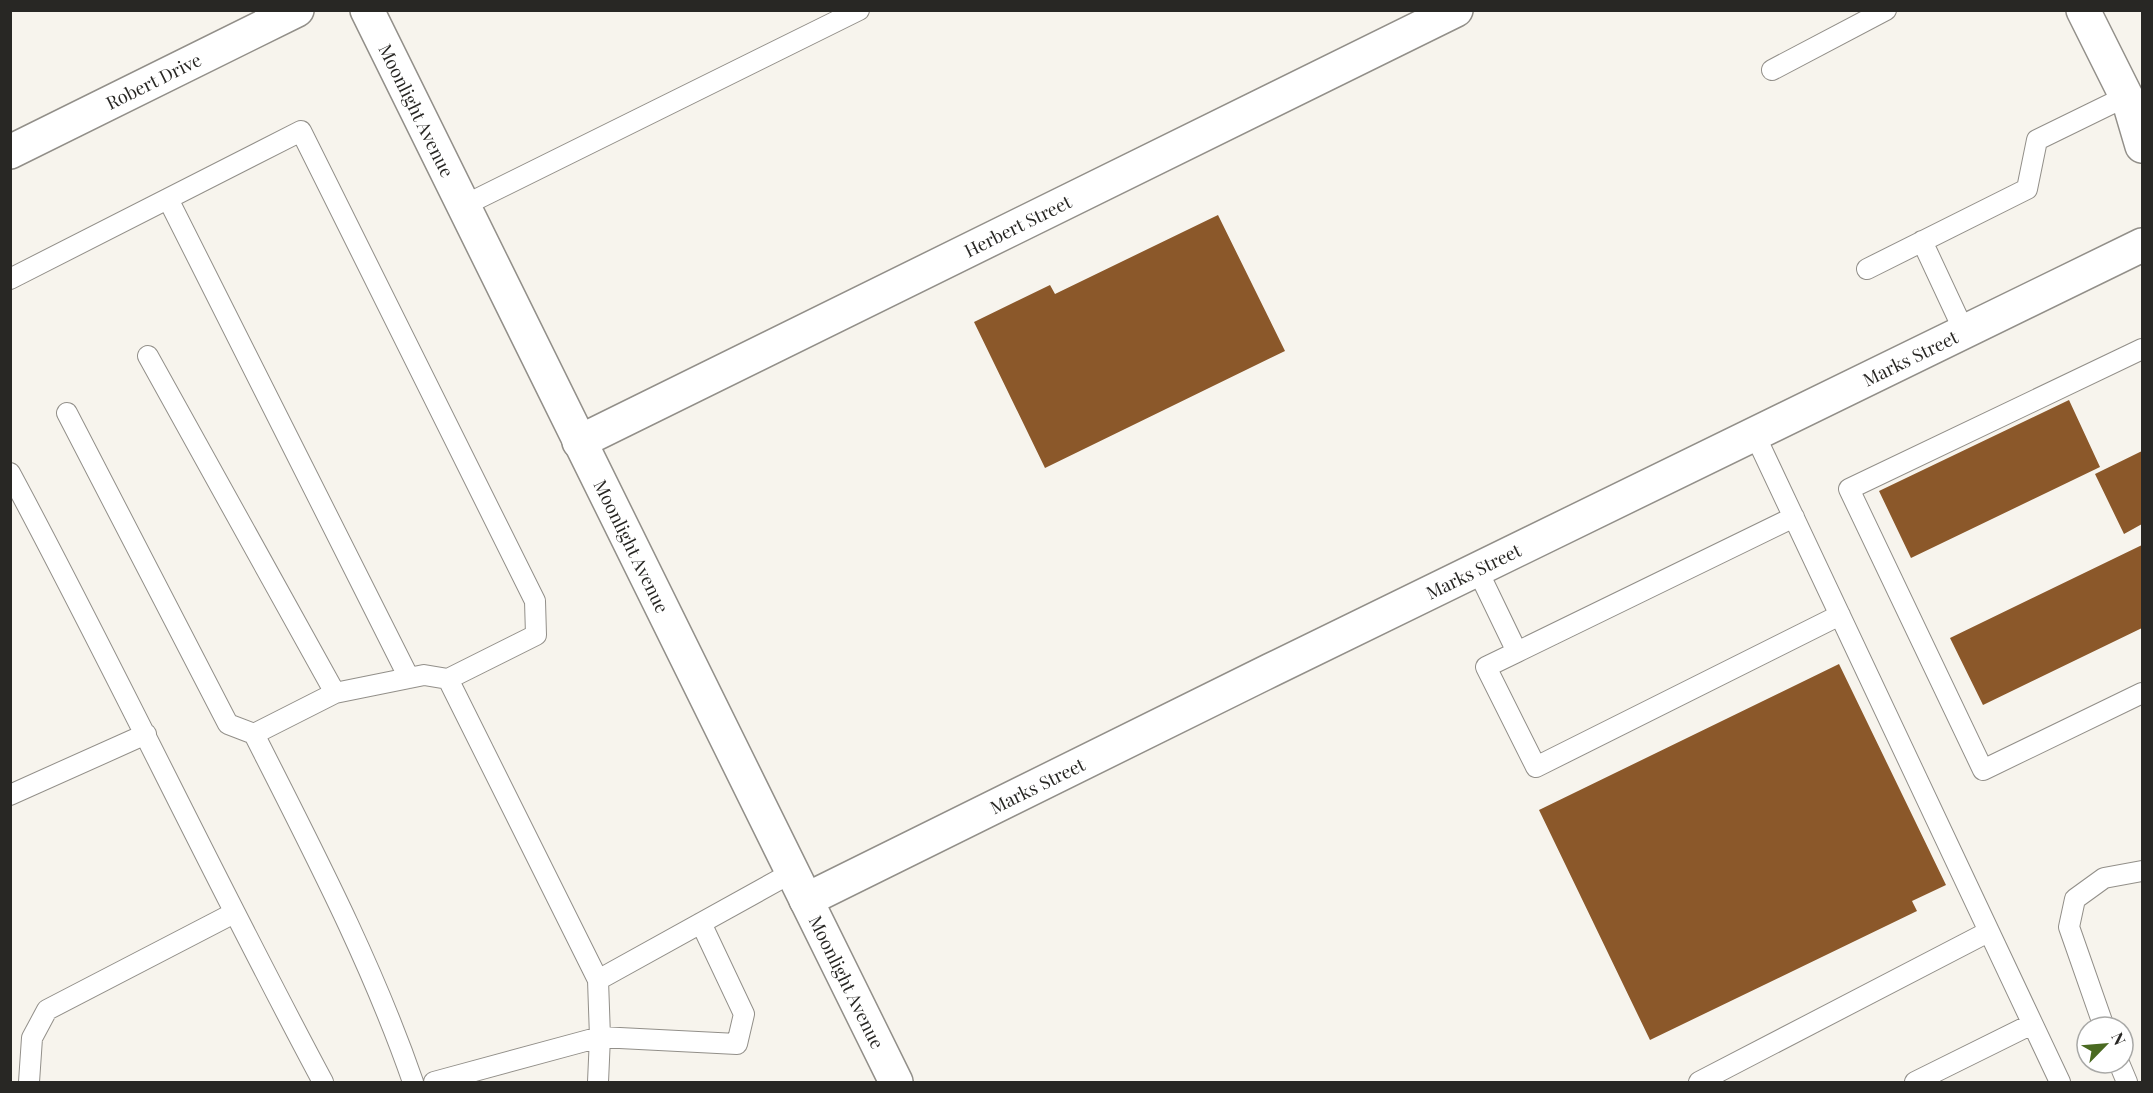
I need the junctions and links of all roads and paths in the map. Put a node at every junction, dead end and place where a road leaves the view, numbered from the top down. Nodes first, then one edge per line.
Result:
1 (297, 10) edge
2 (367, 10) edge
3 (859, 10) edge
4 (1456, 10) edge
5 (1886, 10) edge
6 (2083, 10) edge
7 (1772, 70) dead end
8 (2127, 96) junction
9 (2142, 146) edge
10 (10, 152) edge
11 (168, 199) junction
12 (463, 206) junction
13 (1922, 242) junction
14 (2142, 245) edge
15 (1868, 269) dead end
16 (10, 279) edge
17 (1964, 331) junction
18 (2142, 349) edge
19 (148, 356) dead end
20 (67, 413) dead end
21 (1754, 434) junction
22 (579, 442) junction
23 (10, 473) edge
24 (1794, 517) junction
25 (1477, 569) junction
26 (1840, 615) junction
27 (1517, 652) junction
28 (409, 678) junction
29 (448, 679) junction
30 (335, 693) junction
31 (2142, 693) edge
32 (146, 734) junction
33 (254, 734) junction
34 (10, 795) edge
35 (2142, 872) edge
36 (800, 886) junction
37 (234, 913) junction
38 (701, 923) junction
39 (1989, 932) junction
40 (598, 980) junction
41 (2100, 1015) edge
42 (2032, 1023) junction
43 (600, 1037) junction
44 (29, 1083) edge
45 (323, 1083) edge
46 (413, 1083) edge
47 (434, 1083) edge
48 (598, 1083) edge
49 (896, 1083) edge
50 (1699, 1083) edge
51 (1915, 1083) edge
52 (2060, 1083) edge

1 - 10 street, Robert Drive
2 - 12 street, Moonlight Avenue
3 - 12 lane
4 - 22 street, Herbert Street
5 - 7 lane
6 - 8 street
8 - 9 street
8 - 13 lane
11 - 16 lane
11 - 28 lane
11 - 29 lane
12 - 22 street, Moonlight Avenue
13 - 15 lane
13 - 17 lane
14 - 17 street, Marks Street
17 - 21 street, Marks Street
18 - 31 lane
19 - 30 lane
20 - 33 lane
21 - 24 lane
21 - 25 street, Marks Street
22 - 36 street, Moonlight Avenue
23 - 32 lane
24 - 26 lane
24 - 27 lane
25 - 27 lane
25 - 36 street, Marks Street
26 - 27 lane
26 - 39 lane
28 - 29 lane
28 - 30 lane
29 - 40 lane
30 - 33 lane
32 - 34 lane
32 - 37 lane
33 - 46 lane
35 - 41 lane
36 - 38 lane
36 - 49 street, Moonlight Avenue
37 - 44 lane
37 - 45 lane
38 - 40 lane
38 - 43 lane
39 - 42 lane
39 - 50 lane
40 - 43 lane
42 - 51 lane
42 - 52 lane
43 - 47 lane
43 - 48 lane

